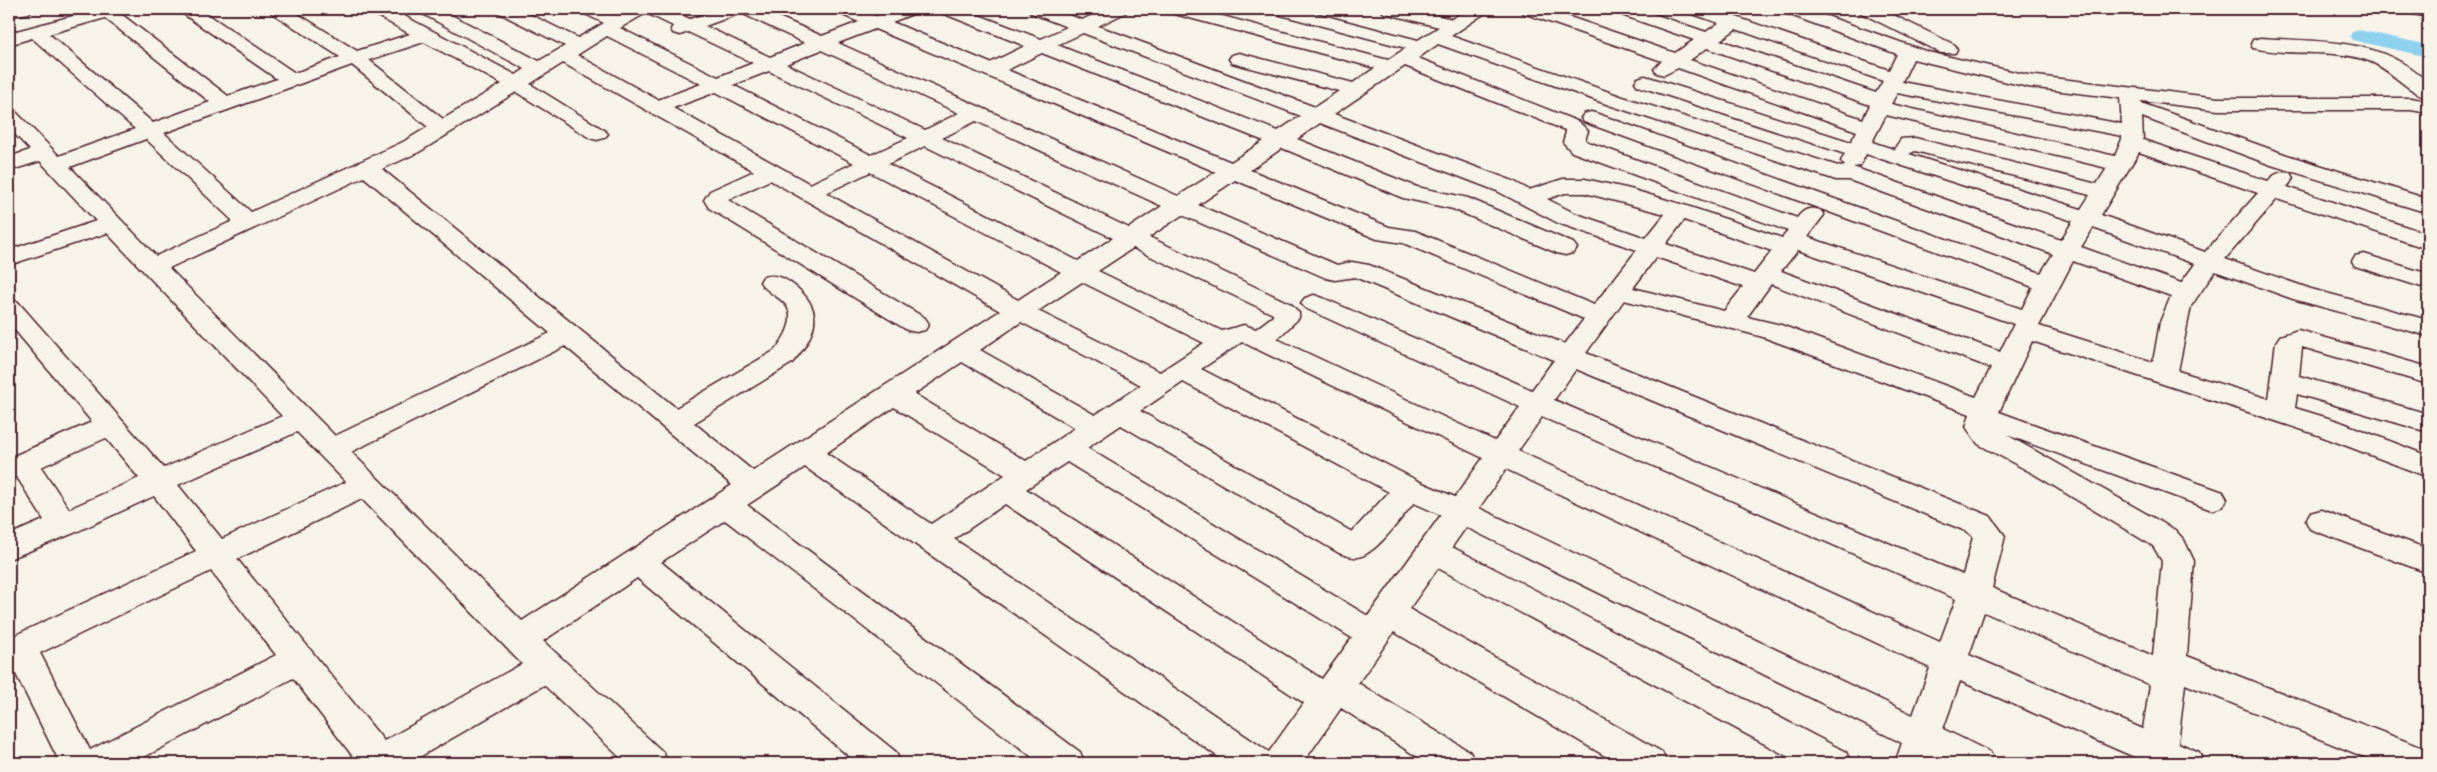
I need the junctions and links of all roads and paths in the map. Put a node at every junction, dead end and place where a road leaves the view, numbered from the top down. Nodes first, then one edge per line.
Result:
1 (23, 9) edge
2 (188, 9) edge
3 (278, 9) edge
4 (408, 9) edge
5 (427, 9) edge
6 (505, 9) edge
7 (589, 9) edge
8 (639, 9) edge
9 (652, 9) edge
10 (736, 9) edge
11 (746, 9) edge
12 (844, 9) edge
13 (908, 9) edge
14 (948, 9) edge
15 (1037, 9) edge
16 (1119, 9) edge
17 (1177, 9) edge
18 (1279, 9) edge
19 (1390, 9) edge
20 (1479, 9) edge
21 (1529, 9) edge
22 (1622, 9) edge
23 (1696, 9) edge
24 (1791, 9) edge
25 (1867, 9) edge
26 (2415, 9) edge
27 (113, 10) edge
28 (9, 12) edge
29 (383, 12) edge
30 (1305, 12) edge
31 (2428, 12) edge
32 (1735, 21) junction
33 (876, 22) junction
34 (612, 25) junction
35 (689, 26) junction
36 (1084, 27) junction
37 (35, 32) junction
38 (426, 35) junction
39 (1268, 35) junction
40 (9, 39) edge
41 (1707, 40) junction
42 (824, 42) junction
43 (639, 44) junction
44 (2260, 44) dead end
45 (1042, 46) junction
46 (1422, 47) junction
47 (570, 50) junction
48 (1908, 51) junction
49 (355, 58) junction
50 (1239, 59) junction
51 (1676, 61) junction
52 (771, 63) junction
53 (539, 68) junction
54 (990, 70) junction
55 (1216, 77) junction
56 (292, 80) junction
57 (2028, 81) junction
58 (1645, 82) junction
59 (515, 83) junction
60 (718, 84) junction
61 (1357, 90) junction
62 (2428, 91) edge
63 (1886, 93) junction
64 (1616, 101) junction
65 (225, 104) junction
66 (2428, 107) edge
67 (656, 108) junction
68 (976, 113) junction
69 (9, 116) edge
70 (1318, 116) junction
71 (1583, 123) junction
72 (442, 128) junction
73 (2129, 128) junction
74 (149, 130) junction
75 (596, 134) dead end
76 (923, 138) junction
77 (1282, 140) junction
78 (1862, 141) junction
79 (1899, 157) junction
80 (50, 158) junction
81 (870, 163) junction
82 (9, 164) edge
83 (2294, 164) junction
84 (366, 168) junction
85 (770, 172) junction
86 (1232, 172) junction
87 (1845, 174) junction
88 (2272, 190) junction
89 (2103, 192) junction
90 (809, 193) junction
91 (1526, 198) junction
92 (1822, 201) junction
93 (1181, 206) junction
94 (2428, 206) edge
95 (1679, 211) junction
96 (2086, 218) junction
97 (248, 222) junction
98 (113, 223) junction
99 (1131, 238) junction
100 (1794, 239) junction
101 (2428, 242) edge
102 (1650, 247) junction
103 (1564, 248) dead end
104 (2067, 249) junction
105 (9, 258) edge
106 (2364, 261) dead end
107 (2209, 262) junction
108 (154, 266) junction
109 (1079, 272) junction
110 (1763, 279) junction
111 (772, 282) dead end
112 (2428, 282) edge
113 (2047, 284) junction
114 (1617, 292) junction
115 (2186, 294) junction
116 (1314, 304) dead end
117 (9, 307) edge
118 (1019, 311) junction
119 (1599, 316) junction
120 (1730, 321) junction
121 (916, 324) dead end
122 (2026, 325) junction
123 (2428, 328) edge
124 (568, 334) junction
125 (1259, 340) junction
126 (1223, 342) junction
127 (960, 350) junction
128 (1571, 357) junction
129 (2007, 364) junction
130 (2164, 375) junction
131 (2428, 376) edge
132 (1172, 377) junction
133 (2285, 381) junction
134 (893, 394) junction
135 (1538, 404) junction
136 (2281, 412) junction
137 (1984, 413) junction
138 (302, 418) junction
139 (1108, 420) junction
140 (674, 422) junction
141 (2428, 423) edge
142 (111, 425) junction
143 (1066, 448) junction
144 (332, 449) junction
145 (804, 452) junction
146 (1501, 455) junction
147 (16, 466) edge
148 (2428, 467) edge
149 (1016, 482) junction
150 (160, 483) junction
151 (367, 484) junction
152 (752, 486) junction
153 (1408, 489) junction
154 (2212, 499) dead end
155 (725, 504) junction
156 (1460, 511) junction
157 (2321, 521) dead end
158 (63, 525) junction
159 (931, 539) junction
160 (9, 548) edge
161 (1432, 551) junction
162 (218, 556) junction
163 (638, 561) junction
164 (2428, 561) edge
165 (1974, 594) junction
166 (1381, 624) junction
167 (519, 640) junction
168 (14, 650) edge
169 (299, 659) junction
170 (1950, 662) junction
171 (546, 667) junction
172 (2169, 670) junction
173 (1331, 694) junction
174 (1918, 750) edge
175 (2157, 757) edge
176 (2403, 760) edge
177 (78, 763) edge
178 (99, 763) edge
179 (378, 763) edge
180 (650, 763) edge
181 (883, 763) edge
182 (1067, 763) edge
183 (1256, 763) edge
184 (1282, 763) edge
185 (1456, 763) edge
186 (1649, 763) edge
187 (1833, 763) edge
188 (1977, 763) edge
189 (2186, 763) edge

1 - 28 street
2 - 56 street
3 - 49 street
4 - 29 street
5 - 53 street
6 - 47 street
7 - 34 street
8 - 34 street
9 - 35 street
10 - 35 street
11 - 42 street
12 - 33 street
13 - 33 street
14 - 45 street
15 - 36 street
16 - 36 street
17 - 39 street
18 - 30 street
19 - 46 street
20 - 46 street
21 - 51 street
22 - 41 street
23 - 32 street
24 - 48 street
25 - 57 street
26 - 31 street
27 - 37 street
27 - 65 street
29 - 38 street
30 - 39 street
30 - 46 street
32 - 41 street
32 - 63 street
33 - 42 street
33 - 54 street
34 - 43 street
34 - 47 street
35 - 43 street
35 - 52 street
36 - 45 street
36 - 55 street
37 - 40 street
37 - 74 street
38 - 49 street
38 - 59 street
39 - 46 street
39 - 50 street
41 - 51 street
41 - 63 street
42 - 52 street
42 - 68 street
43 - 60 street
44 - 62 street
45 - 54 street
45 - 77 street
46 - 61 street
46 - 64 street
46 - 71 street
47 - 53 street
47 - 67 street
48 - 57 street
48 - 63 street
49 - 56 street
49 - 72 street
50 - 55 street
50 - 61 street
51 - 58 street
51 - 78 street
52 - 60 street
52 - 76 street
53 - 59 street
54 - 86 street
55 - 70 street
56 - 65 street
57 - 73 street
58 - 64 street
58 - 78 street
59 - 72 street
59 - 75 street
60 - 67 street
60 - 81 street
61 - 70 street
63 - 73 street
63 - 73 street
63 - 78 street
64 - 71 street
64 - 87 street
65 - 74 street
66 - 73 street
67 - 85 street
68 - 76 street
68 - 93 street
69 - 80 street
70 - 77 street
70 - 91 street
71 - 92 street
71 - 100 street
72 - 84 street
73 - 83 street
73 - 88 street
73 - 89 street
74 - 80 street
74 - 97 street
76 - 81 street
76 - 99 street
77 - 86 street
77 - 103 street
78 - 79 street
78 - 87 street
79 - 89 street
79 - 96 street
80 - 82 street
80 - 98 street
81 - 90 street
81 - 109 street
83 - 88 street
83 - 94 street
84 - 97 street
84 - 124 street
85 - 90 street
85 - 121 street
86 - 93 street
86 - 119 street
87 - 92 street
87 - 104 street
88 - 101 street
88 - 107 street
89 - 96 street
90 - 118 street
91 - 95 street
91 - 102 street
92 - 100 street
92 - 113 street
93 - 99 street
93 - 128 street
95 - 100 street
95 - 102 street
96 - 104 street
96 - 107 street
97 - 108 street
98 - 105 street
98 - 108 street
99 - 109 street
99 - 125 street
100 - 110 street
100 - 122 street
102 - 110 street
102 - 114 street
104 - 113 street
104 - 115 street
106 - 112 street
107 - 115 street
107 - 123 street
108 - 138 street
109 - 118 street
109 - 126 street
110 - 120 street
110 - 129 street
111 - 140 street
113 - 122 street
114 - 119 street
114 - 120 street
115 - 130 street
116 - 135 street
117 - 142 street
118 - 127 street
118 - 132 street
119 - 128 street
120 - 137 street
122 - 129 street
122 - 130 street
124 - 140 street
124 - 144 street
125 - 126 street
125 - 146 street
126 - 132 street
127 - 134 street
127 - 139 street
128 - 135 street
128 - 165 street
129 - 137 street
130 - 136 street
131 - 133 street
132 - 139 street
132 - 153 street
133 - 136 street
133 - 141 street
134 - 145 street
134 - 149 street
135 - 146 street
135 - 165 street
136 - 148 street
137 - 154 street
137 - 172 street
138 - 144 street
138 - 150 street
139 - 143 street
139 - 153 street
140 - 152 street
142 - 147 street
142 - 150 street
143 - 149 street
143 - 166 street
144 - 151 street
145 - 152 street
145 - 159 street
146 - 156 street
146 - 170 street
147 - 158 street
149 - 159 street
149 - 173 street
150 - 158 street
150 - 162 street
151 - 162 street
151 - 167 street
152 - 155 street
153 - 156 street
155 - 163 street
155 - 182 street
156 - 161 street
156 - 174 street
157 - 164 street
158 - 160 street
159 - 183 street
161 - 166 street
161 - 187 street
162 - 168 street
162 - 169 street
163 - 167 street
163 - 181 street
165 - 170 street
165 - 172 street
166 - 173 street
166 - 186 street
167 - 171 street
168 - 177 street
169 - 178 street
169 - 179 street
170 - 174 street
170 - 175 street
171 - 179 street
171 - 180 street
172 - 175 street
172 - 176 street
173 - 184 street
173 - 185 street
174 - 188 street
175 - 189 street

